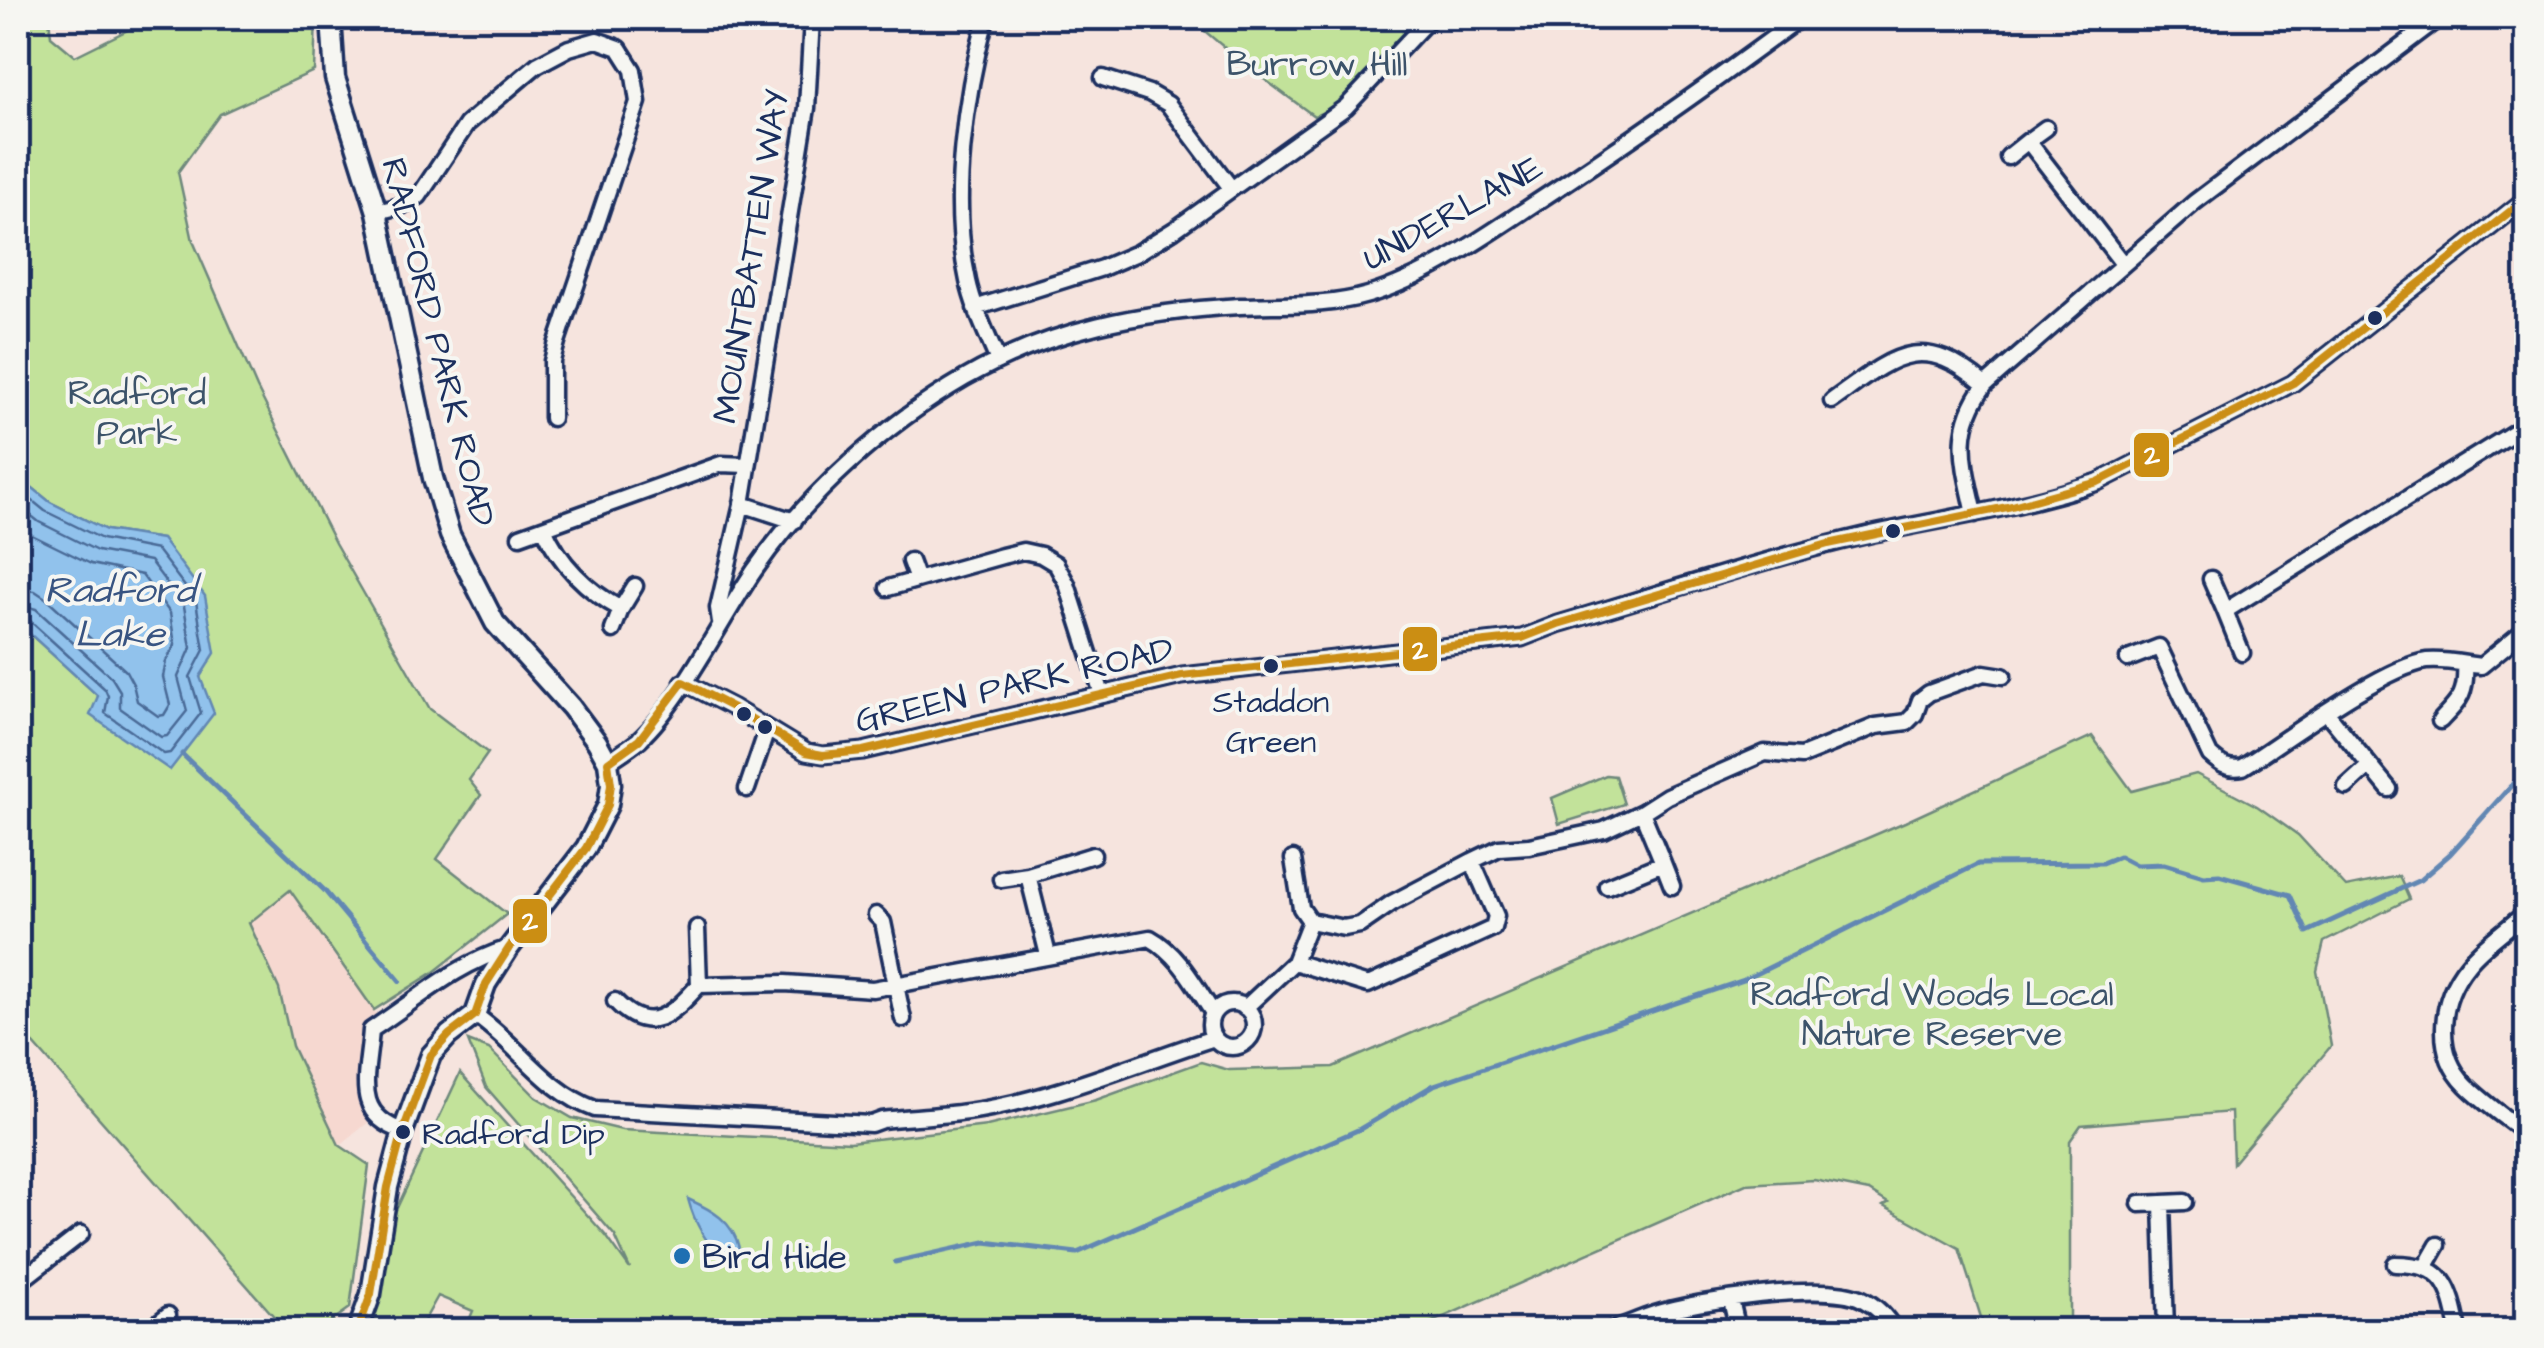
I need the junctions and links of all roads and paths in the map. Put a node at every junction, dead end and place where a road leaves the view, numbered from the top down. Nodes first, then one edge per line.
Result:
1 (348, 18) edge
2 (812, 18) edge
3 (986, 18) edge
4 (1430, 18) edge
5 (1800, 18) edge
6 (2438, 18) edge
7 (330, 24) edge
8 (1103, 78) dead end
9 (2046, 128) dead end
10 (2028, 142) junction
11 (2008, 157) dead end
12 (1231, 188) junction
13 (2526, 200) edge
14 (377, 212) junction
15 (2123, 264) junction
16 (975, 308) junction
17 (998, 361) junction
18 (1985, 385) junction
19 (1832, 401) dead end
20 (552, 418) dead end
21 (2526, 425) edge
22 (747, 465) junction
23 (742, 504) junction
24 (1975, 514) junction
25 (794, 521) junction
26 (544, 528) junction
27 (520, 536) dead end
28 (910, 561) dead end
29 (916, 580) junction
30 (2211, 580) dead end
31 (635, 586) dead end
32 (888, 588) dead end
33 (621, 609) junction
34 (2225, 611) junction
35 (720, 622) junction
36 (2526, 629) edge
37 (613, 630) dead end
38 (2242, 652) dead end
39 (2128, 660) dead end
40 (2464, 664) junction
41 (2003, 676) dead end
42 (682, 682) junction
43 (1102, 694) junction
44 (2327, 713) junction
45 (2440, 721) dead end
46 (768, 730) junction
47 (608, 762) junction
48 (2369, 766) junction
49 (2346, 788) dead end
50 (747, 789) dead end
51 (2389, 789) dead end
52 (1642, 812) junction
53 (1092, 856) dead end
54 (1293, 858) dead end
55 (1472, 861) junction
56 (1663, 863) junction
57 (1028, 874) junction
58 (1001, 879) dead end
59 (1607, 886) dead end
60 (1672, 886) dead end
61 (2526, 912) edge
62 (876, 915) dead end
63 (1310, 921) junction
64 (697, 928) dead end
65 (509, 948) junction
66 (1048, 955) junction
67 (1294, 962) junction
68 (896, 984) junction
69 (700, 985) junction
70 (616, 1000) dead end
71 (1245, 1008) junction
72 (1214, 1013) junction
73 (476, 1015) junction
74 (902, 1019) dead end
75 (1214, 1038) junction
76 (403, 1131) junction
77 (2526, 1134) edge
78 (2185, 1202) dead end
79 (2162, 1203) junction
80 (2140, 1204) dead end
81 (81, 1234) dead end
82 (2438, 1245) dead end
83 (2395, 1264) dead end
84 (2426, 1266) junction
85 (18, 1283) edge
86 (1731, 1300) junction
87 (168, 1315) dead end
88 (1618, 1329) edge
89 (149, 1330) edge
90 (358, 1330) edge
91 (1738, 1330) edge
92 (1894, 1330) edge
93 (2166, 1330) edge
94 (2459, 1330) edge

1 - 7 street
2 - 22 street, MOUNTBATTEN WAY
3 - 16 street
4 - 12 street
5 - 17 street, UNDERLANE
6 - 15 street
7 - 14 street, RADFORD PARK ROAD
8 - 12 street
9 - 10 street
10 - 11 street
10 - 15 street
12 - 16 street
13 - 24 street, GREEN PARK ROAD
14 - 20 street
14 - 47 street, RADFORD PARK ROAD
15 - 18 street
16 - 17 street
17 - 25 street, UNDERLANE
18 - 19 street
18 - 24 street
21 - 34 street
22 - 23 street, MOUNTBATTEN WAY
22 - 26 street
23 - 25 street
23 - 35 street, MOUNTBATTEN WAY
24 - 43 street, GREEN PARK ROAD
25 - 35 street, UNDERLANE
26 - 27 street
26 - 33 street
28 - 29 street
29 - 32 street
29 - 43 street
30 - 34 street
31 - 33 street
33 - 37 street
34 - 38 street
35 - 42 street, UNDERLANE
36 - 40 street
39 - 44 street
40 - 44 street
40 - 45 street
41 - 52 street
42 - 46 street, GREEN PARK ROAD
42 - 47 street, UNDERLANE
43 - 46 street, GREEN PARK ROAD
44 - 48 street
46 - 50 street
47 - 65 street
48 - 49 street
48 - 51 street
52 - 55 street
52 - 56 street
53 - 57 street
54 - 63 street
55 - 63 street
55 - 67 street
56 - 59 street
56 - 60 street
57 - 58 street
57 - 66 street
61 - 77 street
62 - 68 street
63 - 67 street
64 - 69 street
65 - 73 street
65 - 76 street
66 - 68 street
66 - 72 street
67 - 71 street
68 - 69 street
68 - 74 street
69 - 70 street
71 - 72 street
71 - 75 street
72 - 75 street
73 - 75 street
73 - 76 street
76 - 90 street
78 - 79 street
79 - 80 street
79 - 93 street
81 - 85 street
82 - 84 street
83 - 84 street
84 - 94 street
86 - 88 street
86 - 91 street
86 - 92 street
87 - 89 street

